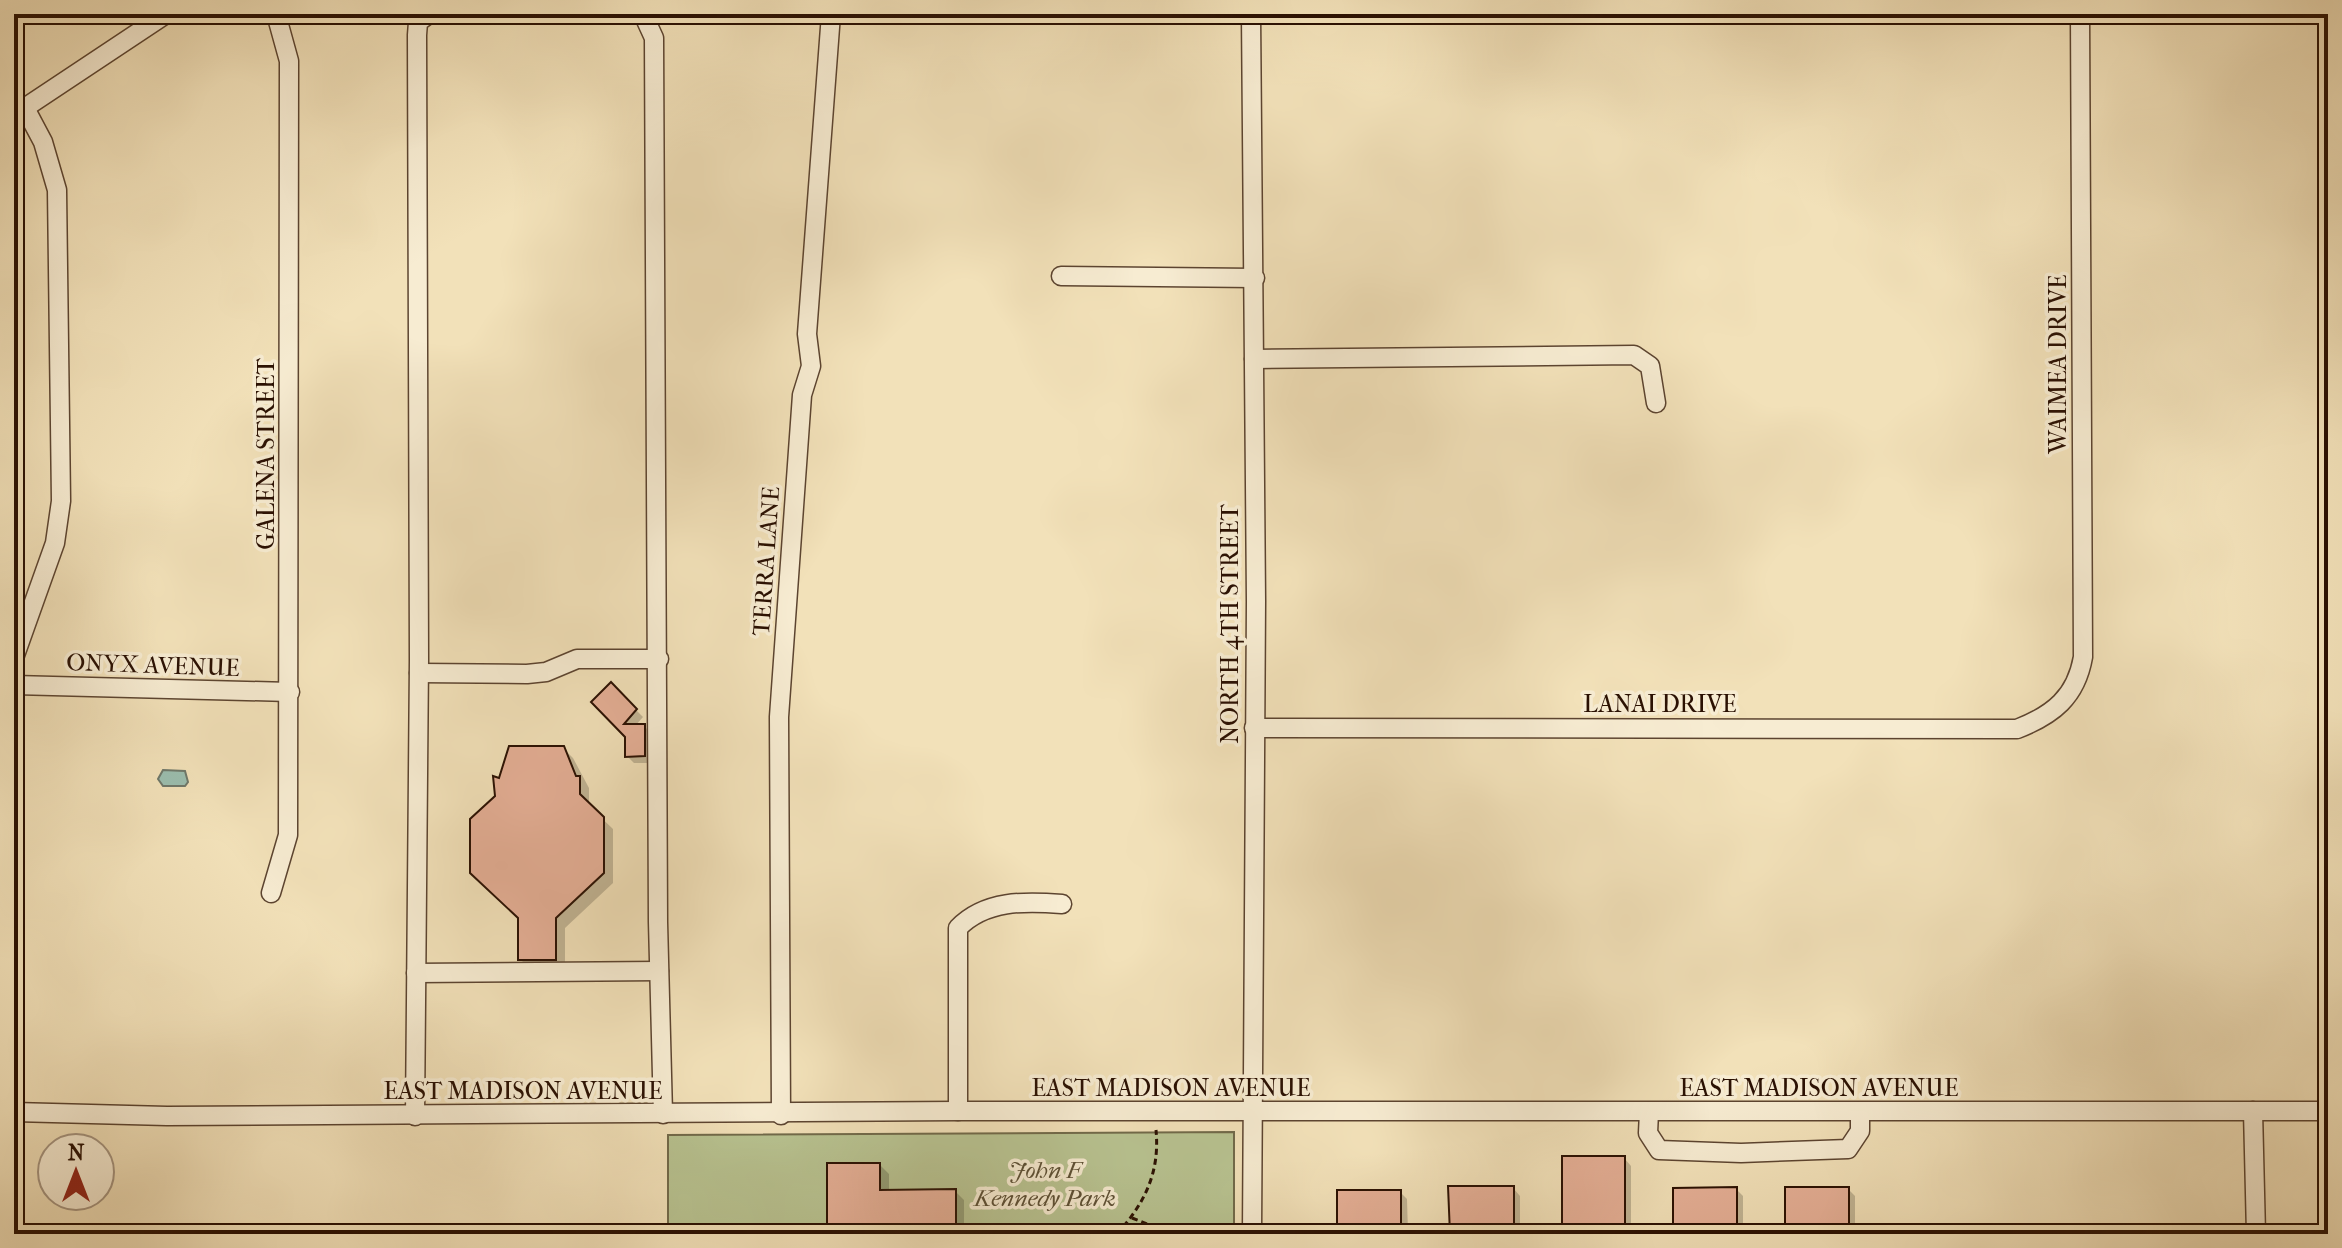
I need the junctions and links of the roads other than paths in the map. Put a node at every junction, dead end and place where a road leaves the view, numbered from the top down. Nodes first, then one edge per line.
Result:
1 (166, 14) edge
2 (276, 14) edge
3 (429, 14) edge
4 (643, 14) edge
5 (831, 14) edge
6 (1251, 14) edge
7 (2080, 14) edge
8 (19, 111) edge
9 (1061, 276) dead end
10 (1255, 278) junction
11 (1254, 359) junction
12 (1656, 403) dead end
13 (14, 658) edge
14 (659, 659) junction
15 (419, 673) junction
16 (14, 685) edge
17 (290, 692) junction
18 (2060, 707) joint
19 (1254, 728) junction
20 (271, 893) dead end
21 (1062, 904) dead end
22 (659, 971) junction
23 (416, 973) junction
24 (958, 1111) junction
25 (2253, 1111) junction
26 (2328, 1111) edge
27 (14, 1112) edge
28 (1649, 1112) junction
29 (1860, 1112) junction
30 (1253, 1113) junction
31 (663, 1114) junction
32 (781, 1115) junction
33 (415, 1116) junction
34 (1252, 1234) edge
35 (2256, 1234) edge

1 - 8 street
2 - 17 street, GALENA STREET
3 - 15 street
4 - 14 street
5 - 32 street, TERRA LANE
6 - 10 street, NORTH 4TH STREET
7 - 18 street, WAIMEA DRIVE
8 - 13 street
9 - 10 street
10 - 11 street, NORTH 4TH STREET
11 - 12 street
11 - 19 street, NORTH 4TH STREET
14 - 15 street
14 - 22 street
15 - 23 street
16 - 17 street, ONYX AVENUE
17 - 20 street, GALENA STREET
18 - 19 street, LANAI DRIVE
19 - 30 street, NORTH 4TH STREET
21 - 24 street
22 - 23 street
22 - 31 street
23 - 33 street
24 - 30 street, EAST MADISON AVENUE
24 - 32 street, EAST MADISON AVENUE
25 - 26 street, EAST MADISON AVENUE
25 - 29 street, EAST MADISON AVENUE
25 - 35 street
27 - 33 street, EAST MADISON AVENUE
28 - 29 street, EAST MADISON AVENUE
28 - 29 street
28 - 30 street, EAST MADISON AVENUE
30 - 34 street, NORTH 4TH STREET
31 - 32 street, EAST MADISON AVENUE
31 - 33 street, EAST MADISON AVENUE

